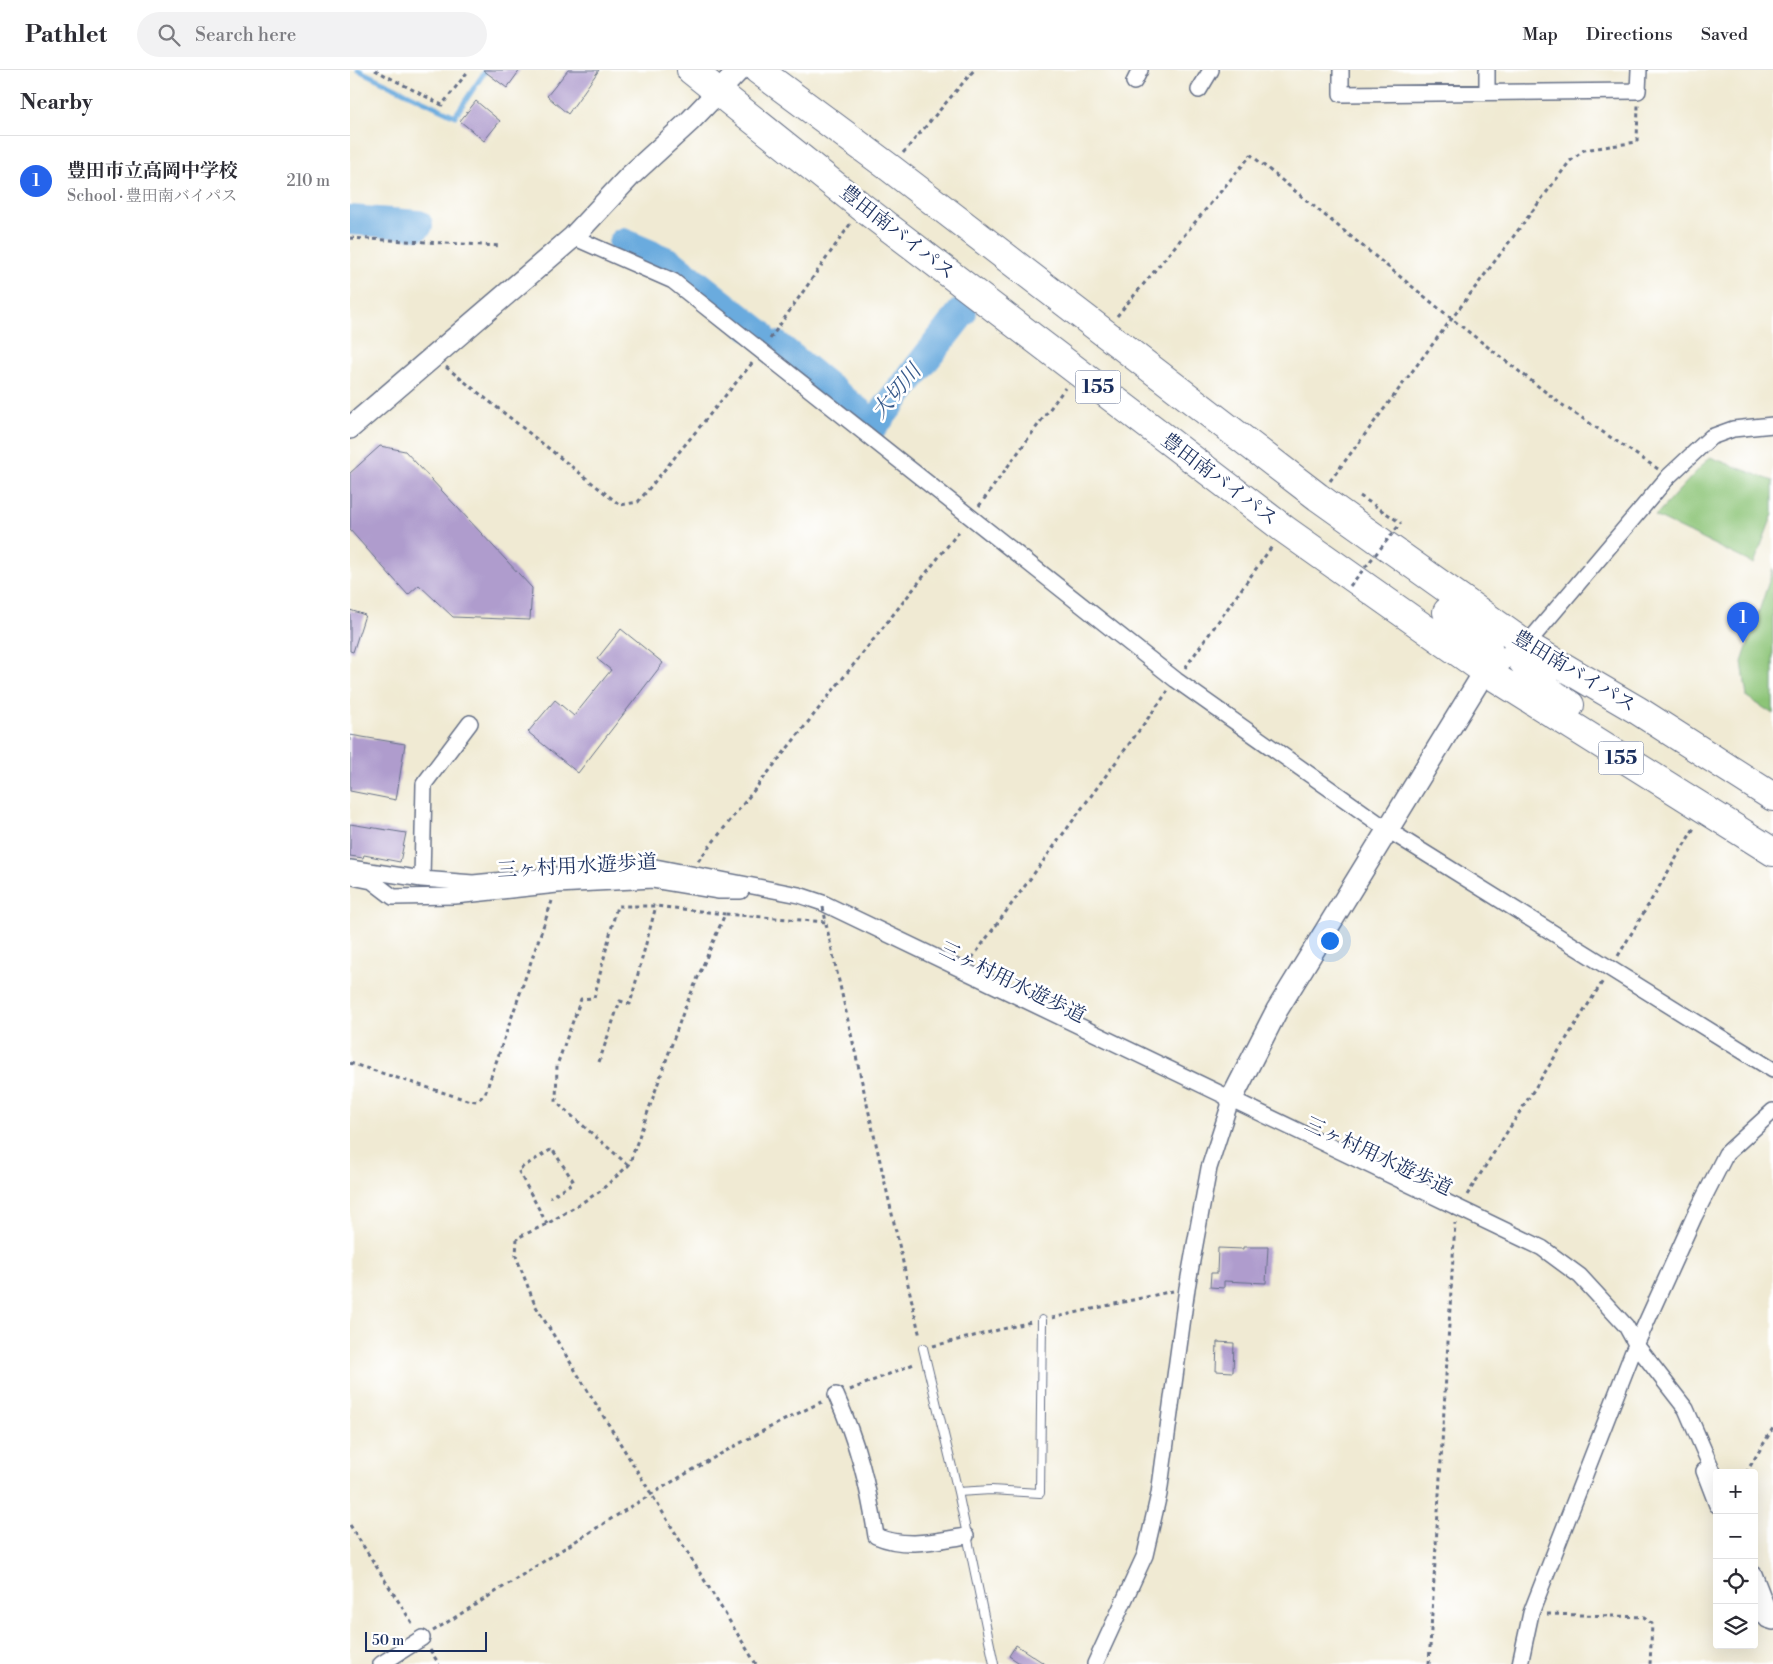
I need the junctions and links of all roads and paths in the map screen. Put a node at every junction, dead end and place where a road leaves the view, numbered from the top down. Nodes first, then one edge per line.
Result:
1 (375, 70) edge
2 (469, 70) edge
3 (691, 70) edge
4 (739, 70) edge
5 (758, 70) edge
6 (974, 70) edge
7 (1212, 70) edge
8 (1340, 70) edge
9 (1488, 70) edge
10 (1638, 70) edge
11 (718, 81) edge
12 (1199, 90) dead end
13 (1487, 91) junction
14 (1638, 91) junction
15 (890, 168) junction
16 (862, 207) junction
17 (573, 237) junction
18 (350, 238) edge
19 (501, 246) dead end
20 (1452, 319) junction
21 (1104, 332) junction
22 (761, 351) junction
23 (432, 356) junction
24 (1078, 372) junction
25 (1773, 425) edge
26 (350, 428) edge
27 (1669, 476) junction
28 (1360, 496) dead end
29 (1318, 497) junction
30 (972, 516) junction
31 (1284, 529) junction
32 (1350, 586) dead end
33 (1506, 658) junction
34 (1176, 680) junction
35 (470, 723) dead end
36 (1773, 797) edge
37 (1706, 824) junction
38 (1388, 830) junction
39 (1773, 852) edge
40 (350, 868) edge
41 (689, 874) junction
42 (350, 876) edge
43 (422, 879) junction
44 (557, 886) junction
45 (656, 906) junction
46 (824, 907) dead end
47 (725, 914) junction
48 (826, 923) junction
49 (1611, 968) junction
50 (962, 970) junction
51 (599, 1062) dead end
52 (350, 1063) edge
53 (1773, 1070) edge
54 (1230, 1105) junction
55 (1773, 1111) edge
56 (628, 1165) junction
57 (550, 1197) dead end
58 (1458, 1211) junction
59 (546, 1224) junction
60 (1042, 1320) dead end
61 (923, 1348) joint
62 (1634, 1350) junction
63 (925, 1359) junction
64 (836, 1395) junction
65 (1773, 1428) edge
66 (1748, 1469) edge
67 (1713, 1472) edge
68 (958, 1492) junction
69 (653, 1495) junction
70 (1713, 1495) edge
71 (350, 1525) edge
72 (966, 1536) junction
73 (1758, 1584) edge
74 (1758, 1609) edge
75 (1773, 1610) edge
76 (1531, 1613) junction
77 (1773, 1622) edge
78 (422, 1638) junction
79 (381, 1664) edge
80 (440, 1664) edge
81 (756, 1664) edge
82 (994, 1664) edge
83 (1095, 1664) edge
84 (1429, 1664) edge
85 (1520, 1664) edge
86 (1650, 1664) edge

1 - 2 path
3 - 11 highway, 豊田南バイパス / 155
4 - 11 street
5 - 15 highway, 155
6 - 15 path
7 - 12 street
8 - 13 street
9 - 13 street
10 - 14 street
11 - 16 highway, 豊田南バイパス / 155
11 - 17 street
13 - 14 street
14 - 20 path
15 - 21 highway, 155
16 - 22 path
16 - 24 highway, 豊田南バイパス / 155
17 - 22 street
17 - 23 street
18 - 19 path
20 - 21 path
20 - 27 path
20 - 29 path
21 - 29 highway, 155
22 - 23 path
22 - 30 street
23 - 26 street
24 - 30 path
24 - 31 highway, 豊田南バイパス / 155
25 - 27 street
27 - 33 street
28 - 32 path, bridge
29 - 33 highway
30 - 34 street
30 - 41 path
31 - 33 highway, 豊田南バイパス / 155
31 - 34 path
33 - 36 highway, 豊田南バイパス / 155
33 - 37 highway, 豊田南バイパス / 155
33 - 37 highway
33 - 38 street
34 - 38 street
34 - 50 path
35 - 43 street
37 - 39 highway, 豊田南バイパス / 155
37 - 49 path
38 - 49 street
38 - 54 street
40 - 43 street
41 - 43 street
41 - 50 street
42 - 44 street, 三ヶ村用水遊歩道
44 - 52 path
44 - 54 street, 三ヶ村用水遊歩道
45 - 47 path
45 - 51 path
45 - 56 path
46 - 48 path, bridge
47 - 48 path
47 - 56 path
48 - 61 path
49 - 53 street
49 - 58 path
50 - 54 street
54 - 58 street
54 - 83 street
55 - 62 street
56 - 59 path
57 - 59 path
58 - 62 street
58 - 84 path
59 - 69 path
60 - 68 lane
61 - 63 lane
62 - 67 street
62 - 70 street
62 - 76 street
63 - 64 path
63 - 68 lane
64 - 69 path
64 - 72 street
65 - 66 path
68 - 72 lane
69 - 78 path
69 - 81 path
71 - 78 path
72 - 82 lane
73 - 75 street
74 - 77 street
76 - 85 street
76 - 86 path
78 - 79 street
78 - 80 path

